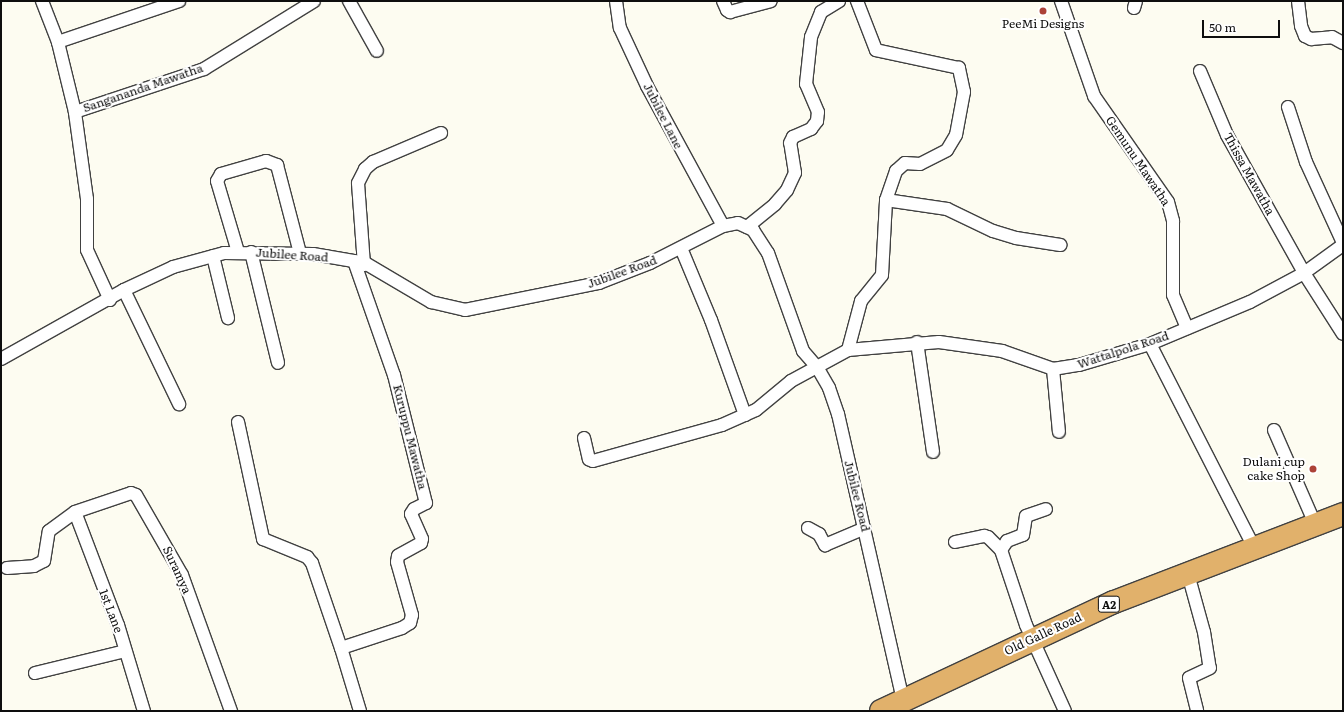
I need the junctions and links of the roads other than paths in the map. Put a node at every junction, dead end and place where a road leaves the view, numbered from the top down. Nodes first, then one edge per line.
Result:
1 (42, 1) edge
2 (179, 1) edge
3 (314, 1) edge
4 (349, 1) edge
5 (616, 1) edge
6 (723, 1) edge
7 (771, 1) edge
8 (857, 1) edge
9 (1061, 1) edge
10 (1298, 1) edge
11 (833, 2) edge
12 (58, 42) junction
13 (1343, 43) edge
14 (377, 51) dead end
15 (1200, 71) dead end
16 (1288, 107) dead end
17 (75, 112) junction
18 (441, 133) dead end
19 (886, 200) junction
20 (723, 226) junction
21 (747, 227) junction
22 (1343, 244) edge
23 (1060, 245) dead end
24 (681, 248) junction
25 (238, 252) junction
26 (251, 252) junction
27 (300, 253) junction
28 (213, 256) junction
29 (359, 263) junction
30 (1304, 273) junction
31 (124, 290) junction
32 (110, 300) junction
33 (228, 318) dead end
34 (1187, 328) junction
35 (1343, 334) edge
36 (917, 342) junction
37 (1150, 344) junction
38 (848, 350) junction
39 (1, 359) edge
40 (278, 363) dead end
41 (817, 368) junction
42 (1053, 369) junction
43 (179, 404) dead end
44 (744, 416) junction
45 (238, 422) dead end
46 (1274, 430) dead end
47 (1058, 432) dead end
48 (584, 438) dead end
49 (933, 452) dead end
50 (1046, 509) dead end
51 (75, 512) junction
52 (1343, 514) edge
53 (1315, 524) junction
54 (808, 528) dead end
55 (865, 528) junction
56 (955, 542) dead end
57 (1254, 547) junction
58 (1001, 550) junction
59 (7, 568) dead end
60 (1188, 574) junction
61 (1032, 639) junction
62 (341, 648) junction
63 (125, 651) junction
64 (35, 673) dead end
65 (903, 700) junction
66 (144, 711) edge
67 (230, 711) edge
68 (360, 711) edge
69 (883, 711) edge
70 (1065, 711) edge
71 (1197, 711) edge

1 - 12 street, Sangananda Mawatha
2 - 12 street
3 - 17 street, Sangananda Mawatha
4 - 14 street
5 - 20 street, Jubilee Lane
6 - 7 street
8 - 19 street
9 - 34 street, Gemunu Mawatha
10 - 13 street
11 - 21 street
12 - 17 street, Sangananda Mawatha
15 - 30 street, Thissa Mawatha
16 - 22 street
17 - 32 street, Sangananda Mawatha
18 - 29 street
19 - 23 street
19 - 38 street
20 - 21 street, Jubilee Road
20 - 24 street, Jubilee Road
21 - 41 street, Jubilee Road
22 - 30 street, Wattalpola Road
24 - 29 street, Jubilee Road
24 - 44 street
25 - 26 street, Jubilee Road
25 - 27 street
25 - 28 street, Jubilee Road
26 - 27 street, Jubilee Road
26 - 40 street
27 - 29 street, Jubilee Road
28 - 31 street, Jubilee Road
28 - 33 street
29 - 62 street, Kuruppu Mawatha
30 - 34 street, Wattalpola Road
30 - 35 street, Thissa Mawatha
31 - 32 street, Jubilee Road
31 - 43 street
32 - 39 street, Jubilee Road
34 - 37 street, Wattalpola Road
36 - 38 street, Wattalpola Road
36 - 42 street, Wattalpola Road
36 - 49 street
37 - 42 street, Wattalpola Road
37 - 57 street
38 - 41 street, Wattalpola Road
41 - 44 street, Wattalpola Road
41 - 55 street, Jubilee Road
42 - 47 street
44 - 48 street, Wattalpola Road
45 - 62 street
46 - 53 street
50 - 58 street
51 - 59 street
51 - 63 street, 1st Lane
51 - 67 street, Suramya
52 - 53 highway, Old Galle Road / A2
53 - 57 highway, Old Galle Road / A2
54 - 55 street
55 - 65 street, Jubilee Road
56 - 58 street
57 - 60 highway, Old Galle Road / A2
58 - 61 street
60 - 61 highway, Old Galle Road / A2
60 - 71 street
61 - 65 highway, Old Galle Road / A2
61 - 70 street
62 - 68 street
63 - 64 street
63 - 66 street, 1st Lane
65 - 69 highway, Old Galle Road / A2

